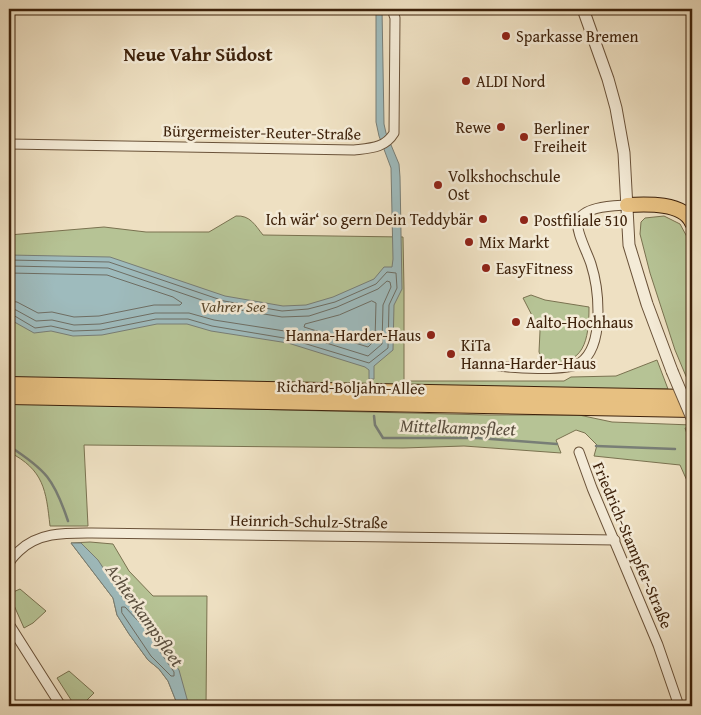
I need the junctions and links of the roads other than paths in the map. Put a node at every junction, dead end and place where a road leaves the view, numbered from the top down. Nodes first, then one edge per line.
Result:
1 (400, 9) edge
2 (583, 9) edge
3 (393, 13) edge
4 (9, 144) edge
5 (627, 205) junction
6 (692, 223) edge
7 (493, 365) dead end
8 (9, 384) edge
9 (9, 397) edge
10 (692, 397) edge
11 (692, 410) edge
12 (692, 418) edge
13 (579, 452) dead end
14 (615, 540) junction
15 (9, 561) edge
16 (9, 624) edge
17 (61, 706) edge
18 (679, 706) edge

1 - 3 street, Bürgermeister-Reuter-Straße
2 - 5 street
3 - 4 street, Bürgermeister-Reuter-Straße
5 - 6 main road
5 - 7 street
5 - 12 street, bridge
8 - 10 main road, Richard-Boljahn-Allee
9 - 11 main road, Richard-Boljahn-Allee
13 - 14 street, Friedrich-Stampfer-Straße
14 - 15 street, Heinrich-Schulz-Straße
14 - 18 street, Friedrich-Stampfer-Straße
16 - 17 street

